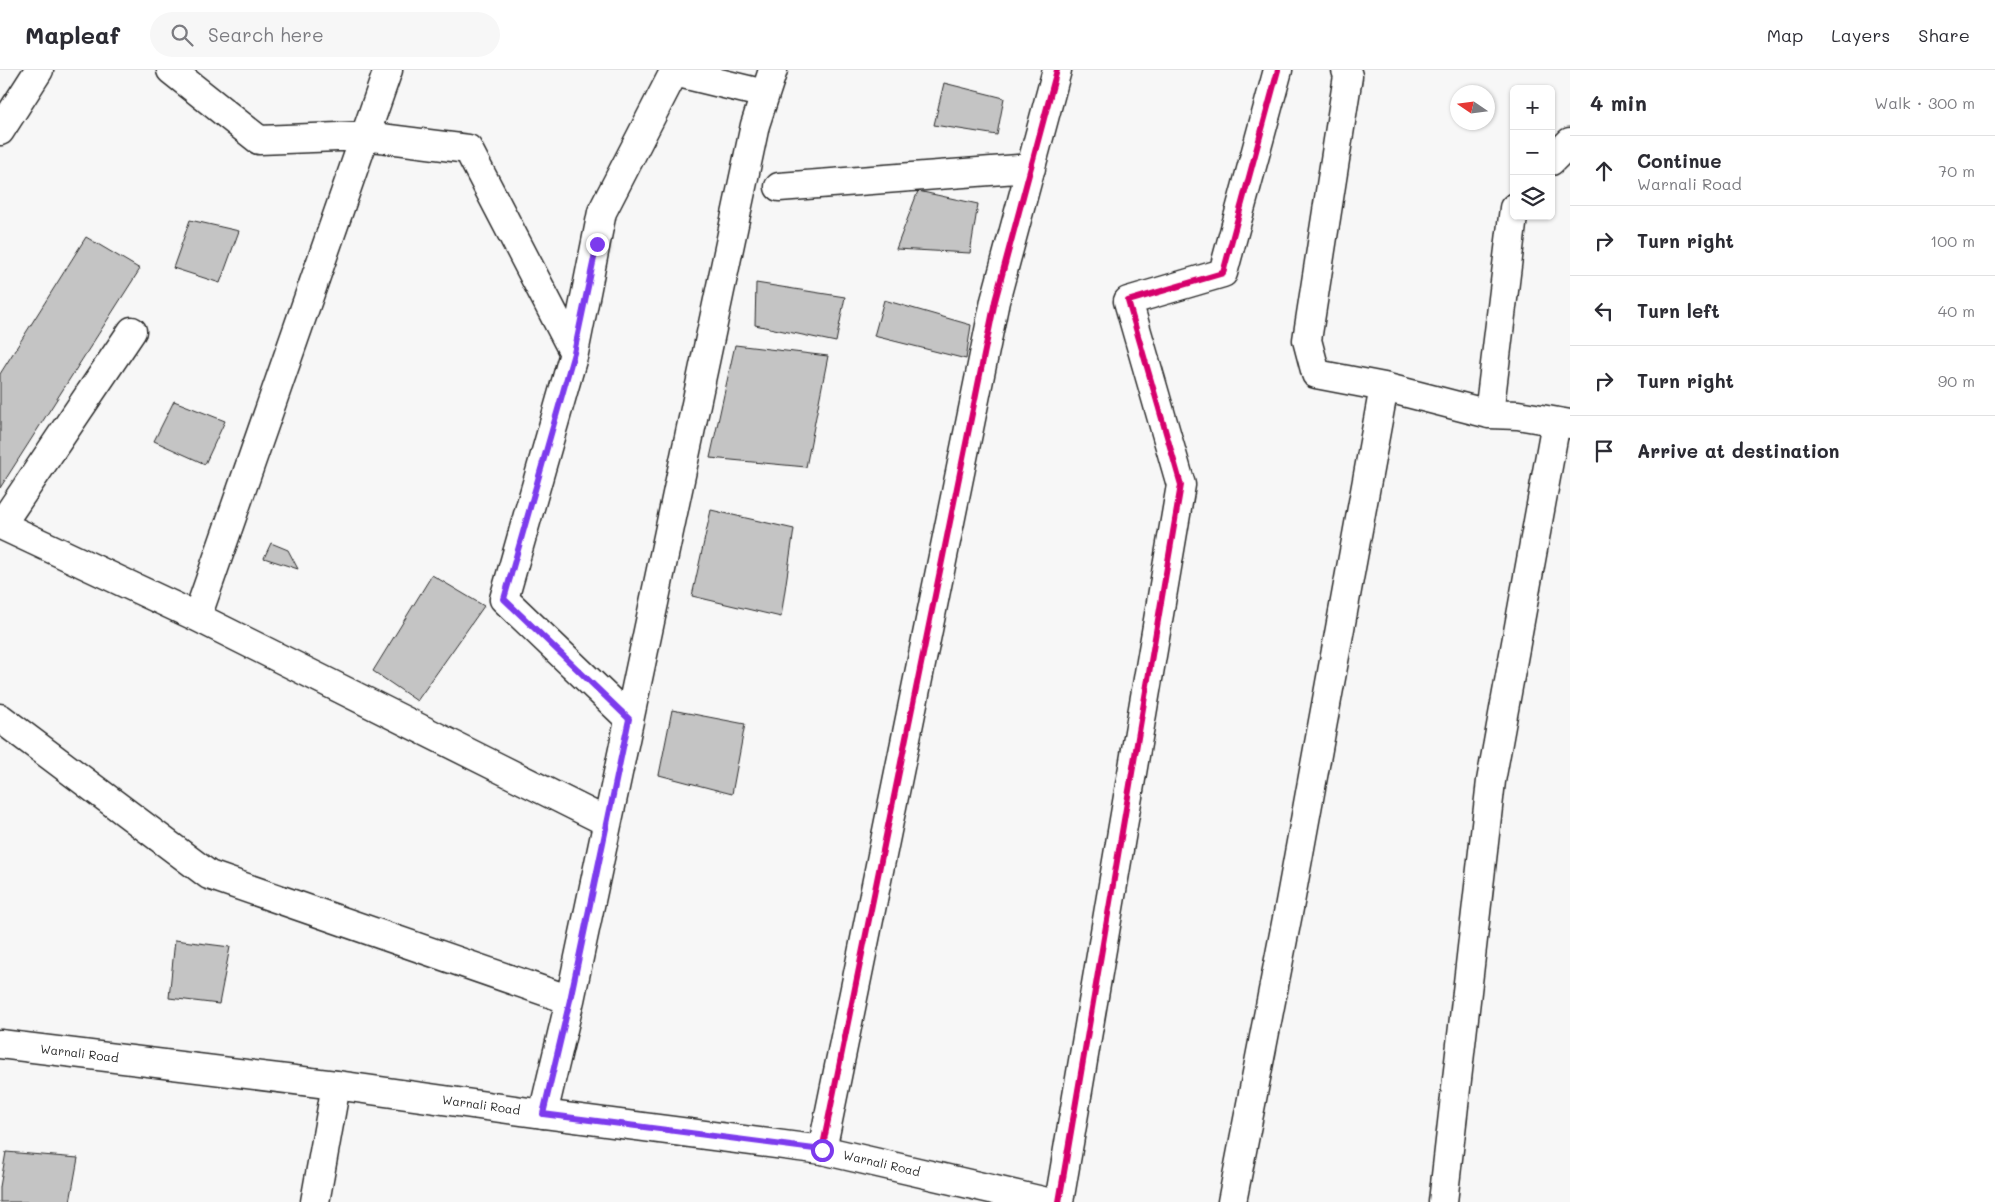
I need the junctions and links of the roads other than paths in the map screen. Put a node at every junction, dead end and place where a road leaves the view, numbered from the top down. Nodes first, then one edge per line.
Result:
1 (39, 70) edge
2 (171, 70) edge
3 (388, 70) edge
4 (1057, 70) edge
5 (1278, 70) edge
6 (1346, 70) edge
7 (674, 71) edge
8 (769, 82) edge
9 (0, 131) edge
10 (364, 136) junction
11 (1570, 142) edge
12 (1555, 157) edge
13 (1031, 168) junction
14 (779, 187) dead end
15 (1513, 220) edge
16 (132, 331) dead end
17 (574, 353) junction
18 (1384, 388) junction
19 (1489, 414) junction
20 (1563, 423) edge
21 (198, 617) junction
22 (0, 718) edge
23 (629, 719) junction
24 (607, 822) junction
25 (570, 1000) junction
26 (0, 1044) edge
27 (336, 1085) junction
28 (543, 1114) junction
29 (822, 1150) junction
30 (315, 1202) edge
31 (1047, 1202) edge
32 (1059, 1202) edge
33 (1232, 1202) edge
34 (1443, 1202) edge

1 - 9 street
2 - 10 street
3 - 10 street
4 - 13 street
5 - 32 street
6 - 18 street
7 - 8 street
7 - 17 street
8 - 23 street
10 - 17 street
10 - 21 street
11 - 12 street
13 - 14 street
13 - 29 street
15 - 19 street
16 - 21 street
17 - 23 street
18 - 19 street
18 - 33 street
19 - 20 street
20 - 34 street
21 - 24 street
22 - 25 street
23 - 24 street
24 - 25 street
25 - 28 street
26 - 27 street, Warnali Road
27 - 28 street, Warnali Road
27 - 30 street
28 - 29 street, Warnali Road
29 - 31 street, Warnali Road

